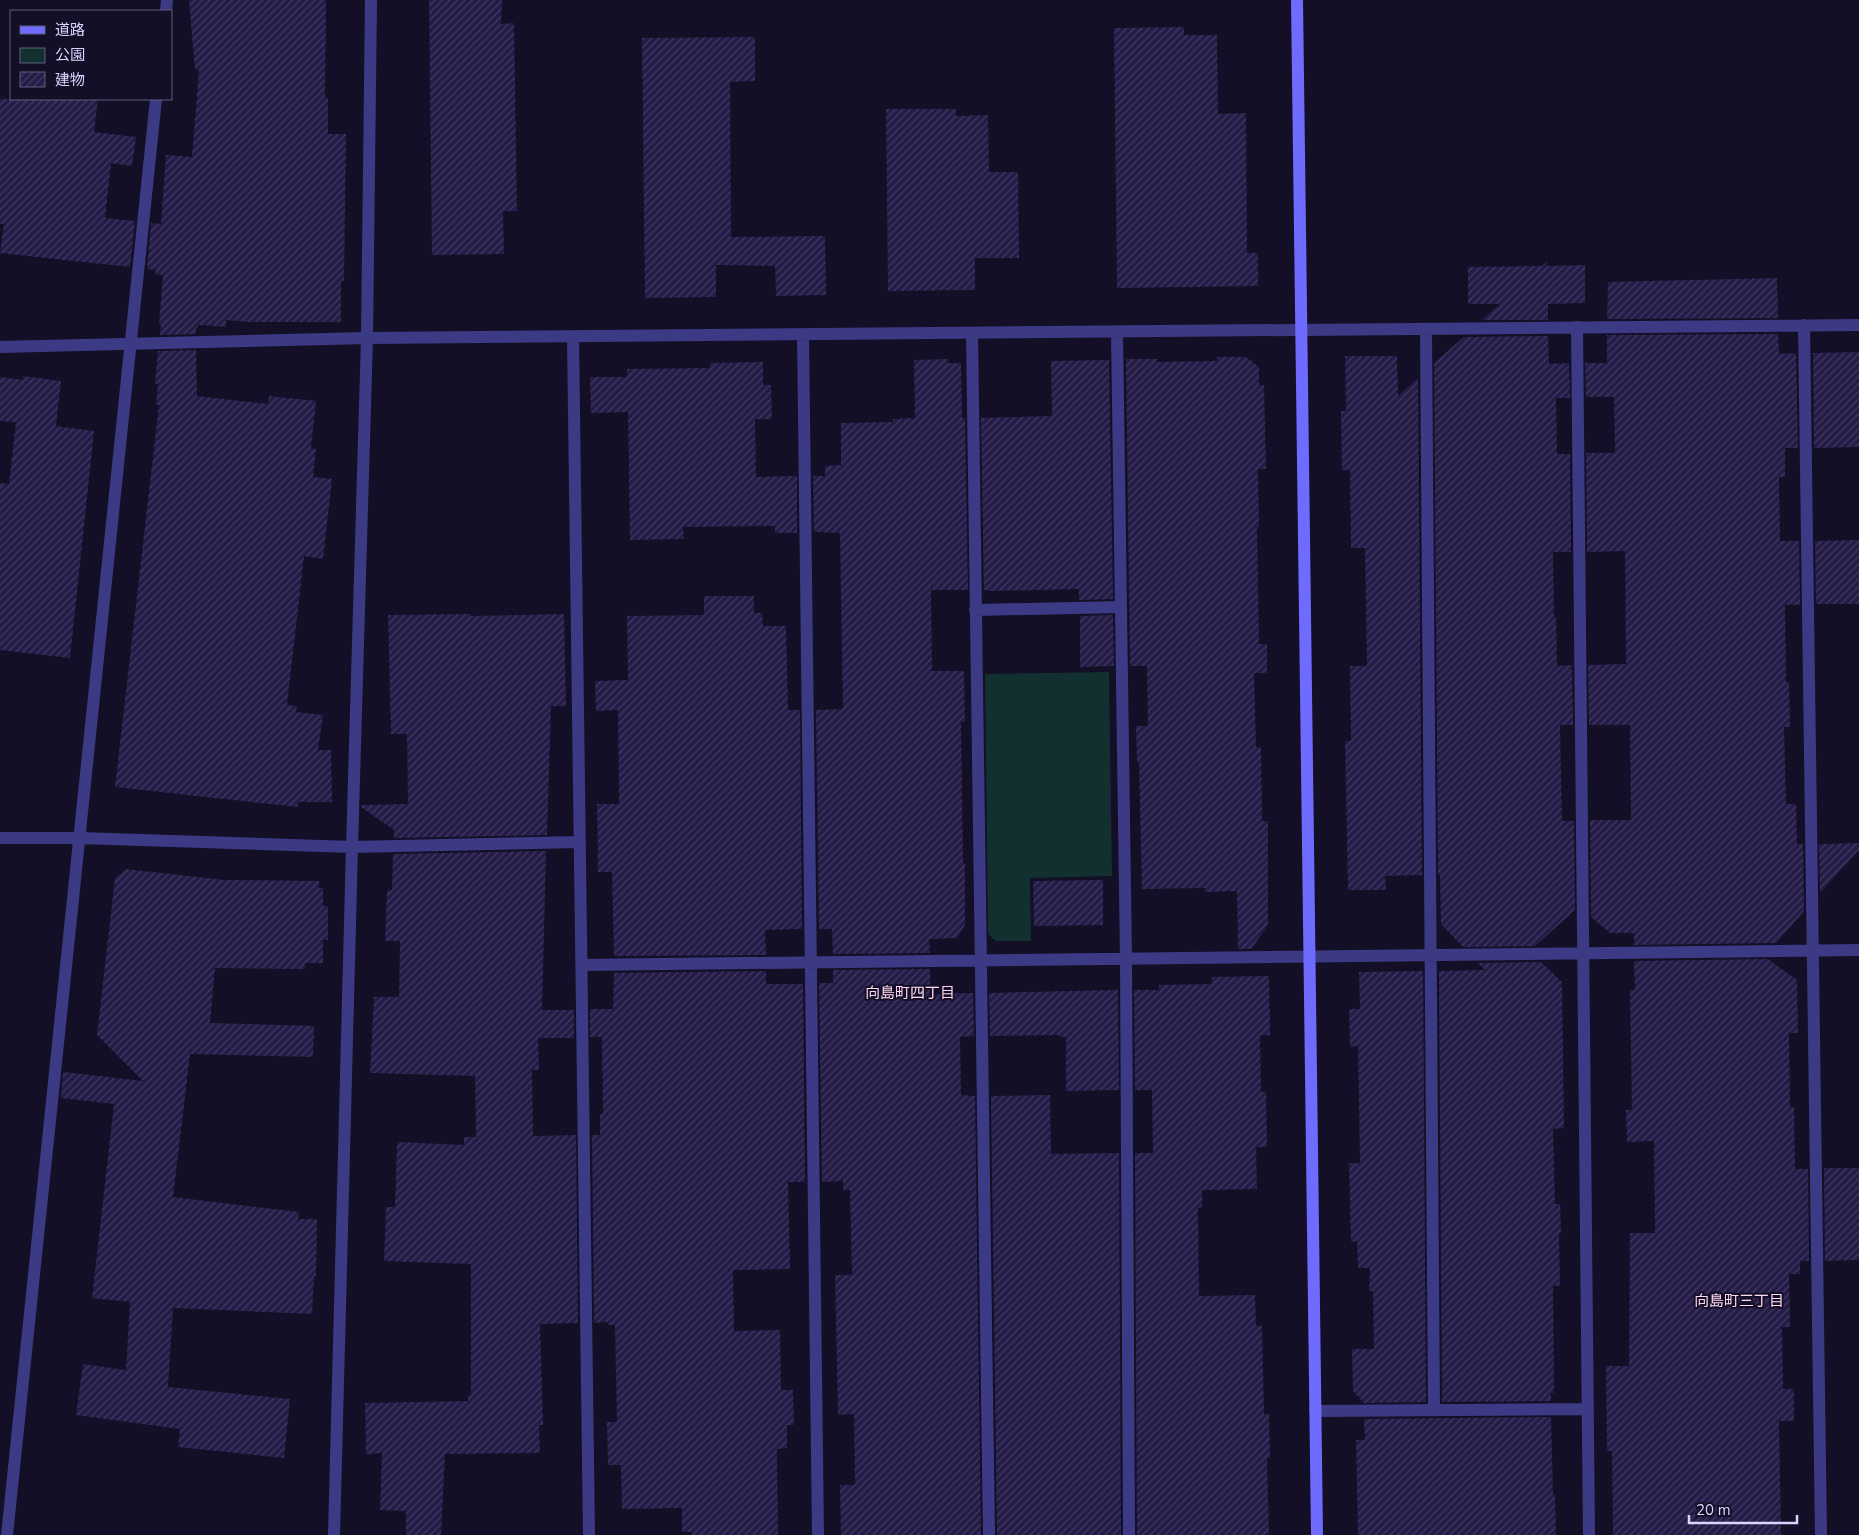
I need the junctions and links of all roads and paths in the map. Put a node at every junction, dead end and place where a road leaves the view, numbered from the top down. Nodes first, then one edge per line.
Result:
1 (371, 0) edge
2 (1297, 0) edge
3 (156, 100) edge
4 (1859, 325) edge
5 (1804, 326) junction
6 (1578, 328) junction
7 (1426, 329) junction
8 (1300, 330) junction
9 (1117, 332) junction
10 (972, 333) junction
11 (803, 335) junction
12 (573, 337) junction
13 (367, 338) junction
14 (130, 344) junction
15 (0, 347) edge
16 (1120, 607) junction
17 (975, 610) junction
18 (0, 838) edge
19 (80, 838) junction
20 (580, 842) junction
21 (352, 847) junction
22 (1812, 950) junction
23 (1859, 950) edge
24 (1584, 954) junction
25 (1431, 955) junction
26 (1309, 956) junction
27 (1126, 958) junction
28 (981, 961) junction
29 (811, 963) junction
30 (582, 965) junction
31 (1588, 1409) junction
32 (1434, 1410) junction
33 (1315, 1411) junction
34 (7, 1535) edge
35 (334, 1535) edge
36 (589, 1535) edge
37 (818, 1535) edge
38 (989, 1535) edge
39 (1128, 1535) edge
40 (1317, 1535) edge
41 (1589, 1535) edge
42 (1821, 1535) edge

1 - 13 street
2 - 8 street
3 - 14 street
4 - 5 street
5 - 6 street
5 - 22 street
6 - 7 street
6 - 24 street
7 - 8 street
7 - 25 street
8 - 9 street
8 - 26 street
9 - 10 street
9 - 16 street
10 - 11 street
10 - 17 street
11 - 12 street
11 - 29 street
12 - 13 street
12 - 20 street
13 - 14 street
13 - 21 street
14 - 15 street
14 - 19 street
16 - 17 street
16 - 27 street
17 - 28 street
18 - 19 street
19 - 21 street
19 - 34 street
20 - 21 street
20 - 30 street
21 - 35 street
22 - 23 street
22 - 24 street
22 - 42 street
24 - 25 street
24 - 31 street
25 - 26 street
25 - 32 street
26 - 27 street
26 - 33 street
27 - 28 street
27 - 39 street
28 - 29 street
28 - 38 street
29 - 30 street
29 - 37 street
30 - 36 street
31 - 32 street
31 - 41 street
32 - 33 street
33 - 40 street

